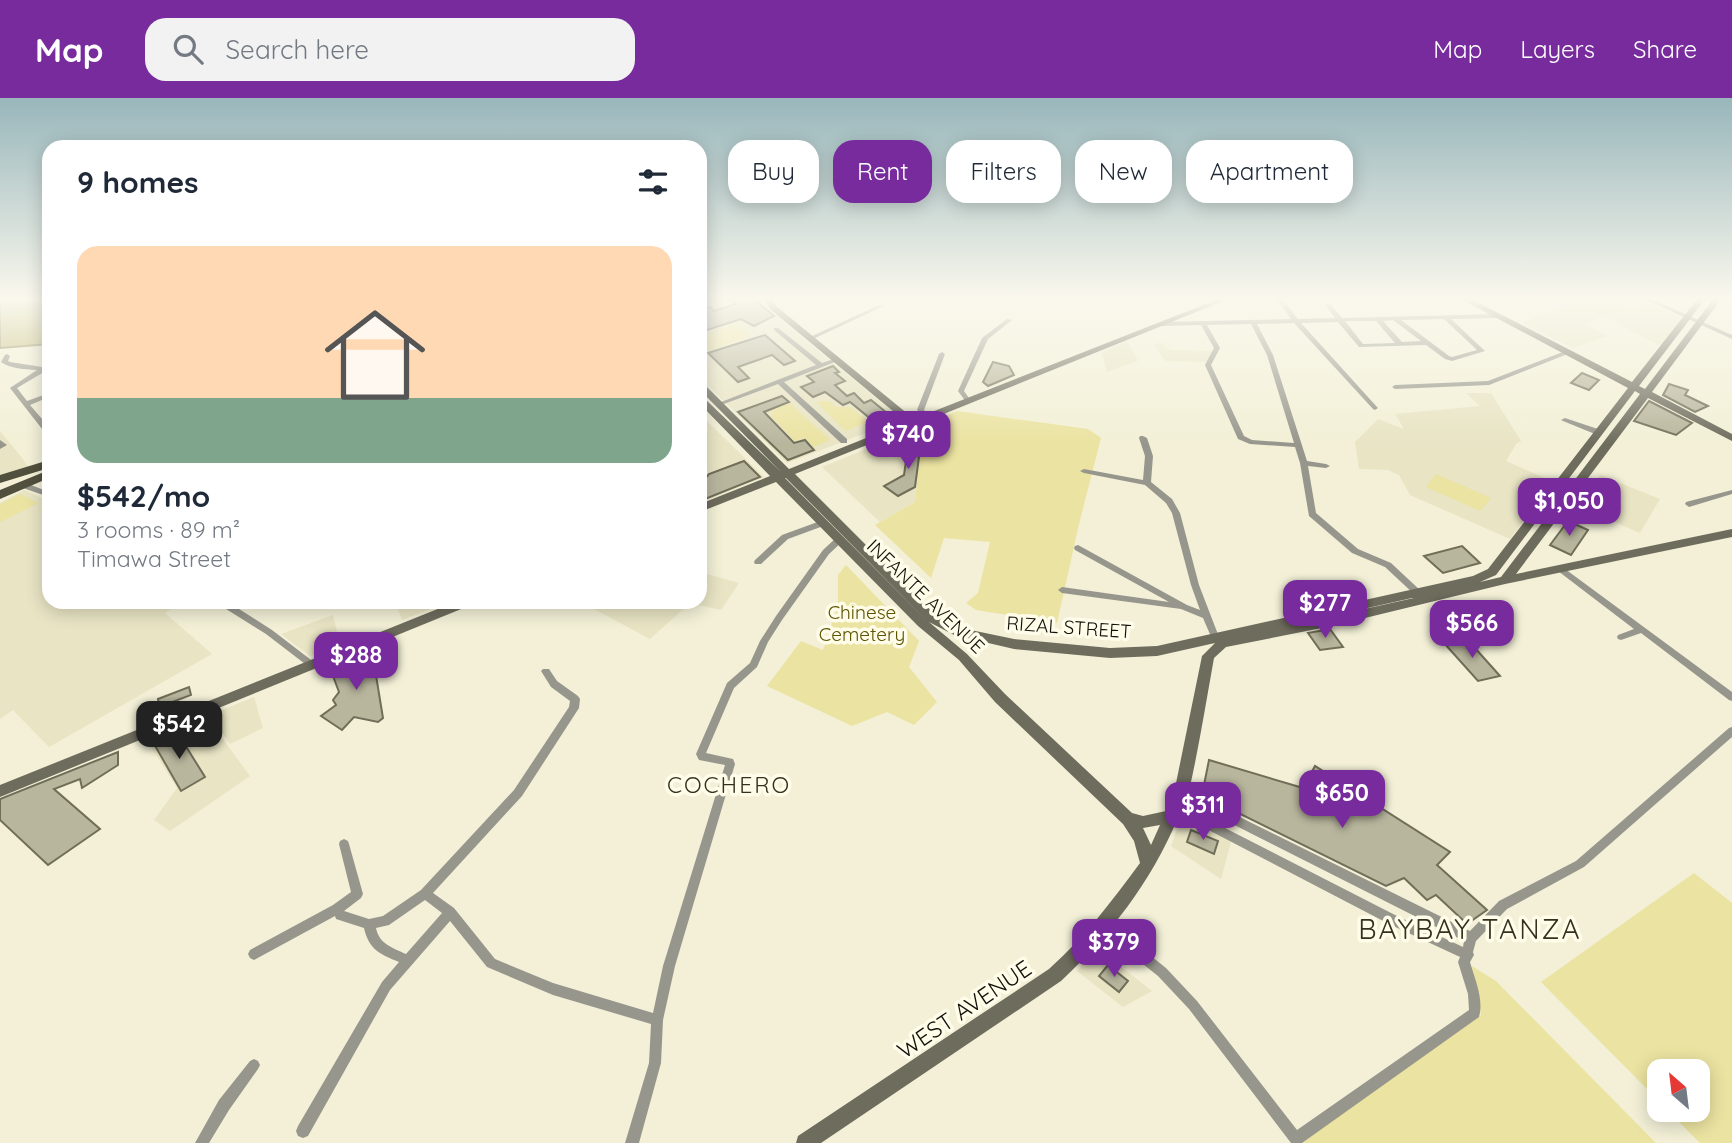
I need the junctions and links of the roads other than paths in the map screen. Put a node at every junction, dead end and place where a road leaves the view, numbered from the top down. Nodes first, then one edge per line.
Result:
1 (797, 347) edge
2 (821, 347) edge
3 (981, 347) edge
4 (1105, 347) edge
5 (1216, 347) edge
6 (1266, 347) edge
7 (1319, 347) edge
8 (1430, 347) edge
9 (1477, 347) edge
10 (1558, 347) edge
11 (1668, 347) edge
12 (1678, 347) edge
13 (1568, 352) junction
14 (942, 354) dead end
15 (7, 356) dead end
16 (837, 360) junction
17 (821, 366) junction
18 (42, 367) edge
19 (42, 369) edge
20 (779, 382) junction
21 (1395, 387) dead end
22 (1640, 390) junction
23 (707, 392) edge
24 (42, 398) edge
25 (968, 401) junction
26 (26, 404) junction
27 (719, 404) junction
28 (707, 405) edge
29 (1375, 408) dead end
30 (928, 417) junction
31 (1565, 420) dead end
32 (42, 423) edge
33 (913, 423) junction
34 (1598, 432) junction
35 (1143, 438) dead end
36 (1732, 438) edge
37 (844, 441) dead end
38 (1298, 445) junction
39 (759, 451) junction
40 (1304, 463) junction
41 (42, 466) edge
42 (1326, 466) dead end
43 (1084, 471) dead end
44 (782, 474) junction
45 (42, 477) edge
46 (0, 480) edge
47 (1147, 483) junction
48 (23, 485) junction
49 (42, 492) edge
50 (1732, 492) edge
51 (0, 495) edge
52 (1689, 504) dead end
53 (707, 505) edge
54 (823, 523) junction
55 (1732, 533) edge
56 (840, 540) junction
57 (1078, 548) dead end
58 (1503, 556) junction
59 (758, 562) dead end
60 (1520, 564) junction
61 (1561, 569) junction
62 (1492, 572) junction
63 (1545, 572) junction
64 (1505, 580) junction
65 (1062, 590) dead end
66 (1418, 593) junction
67 (1184, 607) junction
68 (232, 609) edge
69 (450, 609) edge
70 (1205, 615) junction
71 (932, 618) joint
72 (1640, 630) junction
73 (1215, 637) junction
74 (1621, 637) dead end
75 (978, 638) junction
76 (1184, 646) junction
77 (1208, 656) junction
78 (963, 657) junction
79 (312, 665) junction
80 (546, 671) dead end
81 (1732, 698) edge
82 (1732, 731) edge
83 (0, 791) edge
84 (1181, 793) junction
85 (1171, 812) junction
86 (1128, 819) junction
87 (344, 844) dead end
88 (1148, 865) junction
89 (425, 894) junction
90 (1396, 900) junction
91 (337, 909) junction
92 (450, 912) junction
93 (1387, 916) junction
94 (369, 924) junction
95 (1103, 925) junction
96 (1471, 938) junction
97 (254, 954) dead end
98 (1468, 955) junction
99 (408, 961) junction
100 (657, 1020) junction
101 (254, 1065) dead end
102 (303, 1131) dead end
103 (202, 1143) edge
104 (632, 1143) edge
105 (805, 1143) edge

1 - 17 street
2 - 16 main road
3 - 25 street
4 - 25 main road
5 - 38 street
6 - 38 street
7 - 29 street
8 - 9 street
10 - 13 main road
11 - 22 main road
12 - 22 main road
13 - 21 street
13 - 22 main road
14 - 30 street
15 - 18 street
16 - 17 street
16 - 33 main road
17 - 20 street
19 - 26 street
20 - 27 street
20 - 37 street
22 - 34 main road
22 - 36 main road
22 - 60 main road
23 - 27 main road, INFANTE AVENUE
24 - 26 street
25 - 30 main road
26 - 32 street
27 - 39 main road, INFANTE AVENUE
28 - 39 main road, INFANTE AVENUE
30 - 33 main road
31 - 34 street
33 - 44 main road
34 - 58 main road
35 - 47 street
38 - 40 street
39 - 44 main road, INFANTE AVENUE
40 - 42 street
40 - 66 street
41 - 46 main road
43 - 47 street
44 - 53 main road
44 - 54 main road, INFANTE AVENUE
44 - 71 main road, INFANTE AVENUE
45 - 48 main road
47 - 70 street
48 - 49 street
48 - 51 main road
50 - 52 street
54 - 56 main road, INFANTE AVENUE
54 - 59 street
55 - 61 main road
56 - 78 main road, INFANTE AVENUE
56 - 100 street
57 - 67 street
58 - 60 main road
58 - 62 main road
60 - 63 main road
60 - 64 main road
61 - 63 main road
61 - 72 street
62 - 64 main road
62 - 66 main road, RIZAL STREET
63 - 64 main road
64 - 77 main road
65 - 67 street
66 - 73 main road, RIZAL STREET
67 - 70 street
68 - 79 street
69 - 79 main road
70 - 73 street
71 - 75 main road, RIZAL STREET
72 - 74 street
72 - 81 street
73 - 76 main road, RIZAL STREET
75 - 76 main road, RIZAL STREET
75 - 78 main road
76 - 77 main road
77 - 84 main road, WEST AVENUE
78 - 86 main road, INFANTE AVENUE
79 - 83 main road
80 - 89 street
82 - 96 street
84 - 85 main road, WEST AVENUE
84 - 90 street
85 - 86 main road
85 - 88 main road, WEST AVENUE
85 - 93 street
86 - 88 main road, INFANTE AVENUE
87 - 91 street
88 - 95 main road, WEST AVENUE
89 - 92 street
89 - 94 street
90 - 93 street
90 - 96 street
91 - 94 street
91 - 97 street
92 - 99 street
92 - 100 street
93 - 98 street
94 - 99 street
95 - 98 street
95 - 105 main road, WEST AVENUE
96 - 98 street
99 - 102 street
100 - 104 street
101 - 103 street

